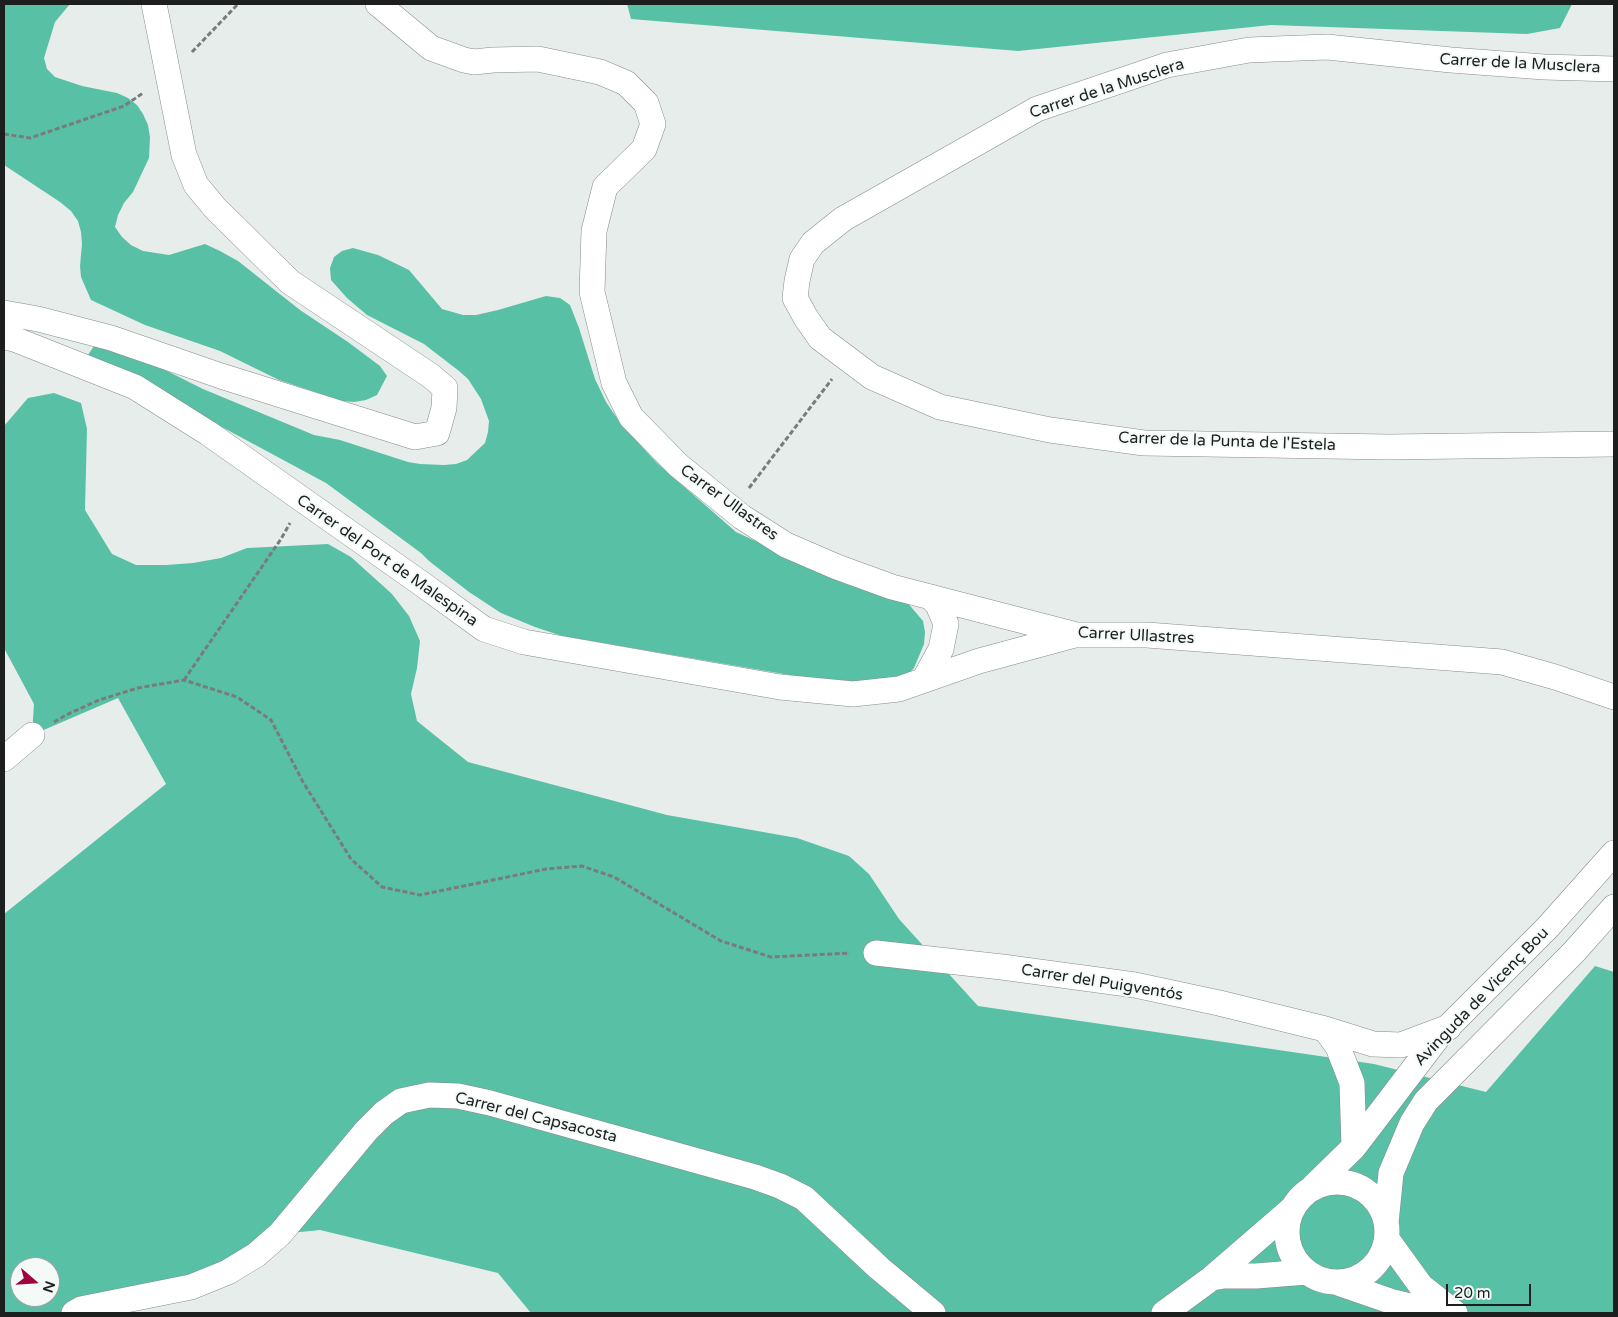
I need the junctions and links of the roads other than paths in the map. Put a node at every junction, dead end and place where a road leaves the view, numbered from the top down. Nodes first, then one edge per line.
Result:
1 (154, 4) edge
2 (378, 4) edge
3 (1614, 69) edge
4 (794, 298) joint
5 (4, 313) edge
6 (4, 337) edge
7 (1614, 444) edge
8 (932, 597) junction
9 (1078, 634) junction
10 (924, 680) junction
11 (1614, 697) edge
12 (32, 735) road end
13 (4, 759) edge
14 (1614, 853) edge
15 (1614, 907) edge
16 (876, 952) road end
17 (1449, 1027) junction
18 (1325, 1030) junction
19 (1354, 1147) junction
20 (1313, 1188) junction
21 (1293, 1208) junction
22 (1387, 1231) junction
23 (1307, 1272) junction
24 (1212, 1278) junction
25 (1335, 1282) junction
26 (74, 1313) edge
27 (933, 1313) edge
28 (1164, 1313) edge
29 (1438, 1313) edge
30 (1455, 1313) edge

1 - 5 street
2 - 8 street, Carrer Ullastres
3 - 4 street, Carrer de la Musclera
4 - 7 street, Carrer de la Punta de l'Estela
6 - 10 street, Carrer del Port de Malespina
8 - 9 street, Carrer Ullastres
8 - 10 street
9 - 10 street, Carrer del Port de Malespina
9 - 11 street, Carrer Ullastres
12 - 13 street
14 - 17 street, Avinguda de Vicenç Bou
15 - 22 street, Avinguda de Vicenç Bou
16 - 18 street, Carrer del Puigventós
17 - 18 street, Carrer del Puigventós
17 - 19 street, Avinguda de Vicenç Bou
18 - 19 street
19 - 20 street, Avinguda de Vicenç Bou
20 - 21 street
20 - 22 street
21 - 23 street
21 - 24 street
22 - 25 street
22 - 30 street
23 - 24 street
23 - 25 street
24 - 28 street
25 - 29 street
26 - 27 street, Carrer del Capsacosta

